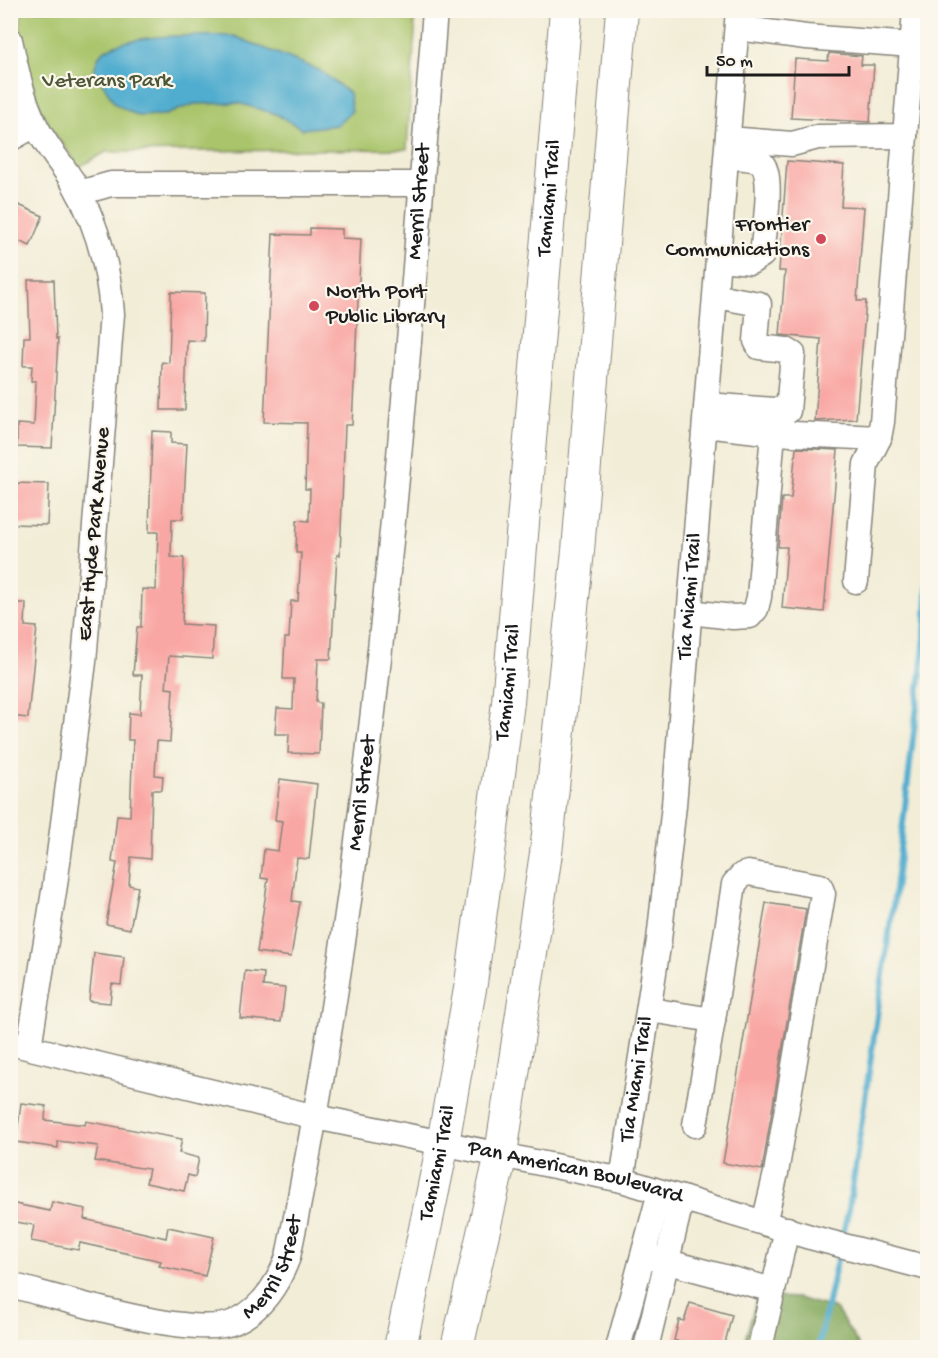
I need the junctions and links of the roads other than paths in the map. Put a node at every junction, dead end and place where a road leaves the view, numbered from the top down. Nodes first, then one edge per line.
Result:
1 (435, 10) edge
2 (566, 10) edge
3 (622, 10) edge
4 (915, 10) edge
5 (738, 19) edge
6 (10, 40) edge
7 (912, 45) junction
8 (35, 125) junction
9 (905, 136) junction
10 (10, 139) edge
11 (727, 148) junction
12 (421, 184) junction
13 (79, 193) junction
14 (719, 259) junction
15 (716, 296) junction
16 (706, 415) junction
17 (769, 432) junction
18 (879, 438) junction
19 (856, 581) dead end
20 (690, 612) junction
21 (650, 1010) junction
22 (713, 1020) junction
23 (20, 1045) edge
24 (316, 1118) junction
25 (695, 1125) dead end
26 (443, 1143) junction
27 (501, 1154) junction
28 (622, 1180) junction
29 (671, 1195) junction
30 (776, 1226) junction
31 (643, 1256) junction
32 (667, 1262) junction
33 (927, 1268) edge
34 (10, 1285) edge
35 (773, 1290) junction
36 (400, 1347) edge
37 (457, 1347) edge
38 (618, 1347) edge
39 (646, 1347) edge
40 (760, 1347) edge

1 - 12 street, Merril Street
2 - 26 main road, Tamiami Trail
3 - 27 main road
4 - 7 street
5 - 7 street
5 - 11 street, Tia Miami Trail
6 - 8 street, East Hyde Park Avenue
7 - 9 street
8 - 10 street
8 - 13 street, East Hyde Park Avenue
9 - 11 street
9 - 18 street
11 - 14 street, Tia Miami Trail
11 - 14 street
12 - 13 street
12 - 24 street, Merril Street
13 - 23 street, East Hyde Park Avenue
14 - 15 street, Tia Miami Trail
15 - 16 street, Tia Miami Trail
15 - 16 street
16 - 17 street
16 - 20 street, Tia Miami Trail
17 - 18 street
17 - 20 street
18 - 19 street
20 - 21 street, Tia Miami Trail
21 - 22 street
21 - 28 street, Tia Miami Trail
22 - 25 street
22 - 30 street
23 - 24 street, Pan American Boulevard
24 - 26 street, Pan American Boulevard
24 - 34 street, Merril Street
26 - 27 street, Pan American Boulevard
26 - 36 main road, Tamiami Trail
27 - 28 street, Pan American Boulevard
27 - 37 main road
28 - 29 street, Pan American Boulevard
29 - 30 street, Pan American Boulevard
29 - 31 street
29 - 32 street
30 - 33 street, Pan American Boulevard
30 - 35 street
31 - 32 street
31 - 38 street
32 - 35 street
32 - 39 street
35 - 40 street

